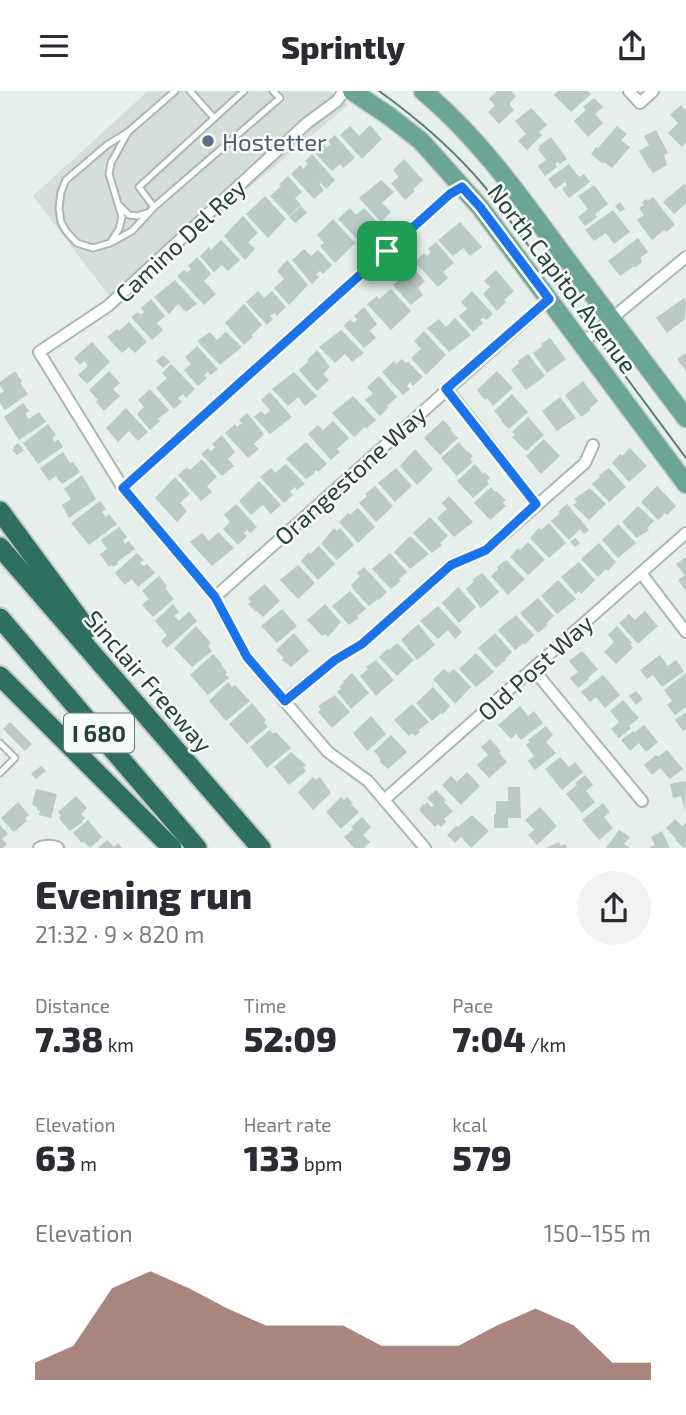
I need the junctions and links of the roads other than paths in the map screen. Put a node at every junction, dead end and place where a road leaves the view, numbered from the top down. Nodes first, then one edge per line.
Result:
1 (175, 91) edge
2 (190, 91) edge
3 (244, 91) edge
4 (273, 91) edge
5 (345, 91) edge
6 (352, 91) edge
7 (422, 91) edge
8 (629, 91) edge
9 (653, 91) edge
10 (214, 118) junction
11 (128, 132) junction
12 (462, 187) junction
13 (119, 205) junction
14 (154, 207) junction
15 (147, 213) junction
16 (110, 243) junction
17 (686, 257) edge
18 (549, 299) junction
19 (612, 318) junction
20 (582, 343) junction
21 (446, 389) junction
22 (686, 418) edge
23 (593, 445) dead end
24 (686, 484) edge
25 (123, 488) junction
26 (536, 504) junction
27 (0, 511) edge
28 (686, 533) edge
29 (0, 547) edge
30 (641, 572) junction
31 (215, 597) junction
32 (0, 618) edge
33 (686, 632) edge
34 (533, 669) junction
35 (0, 676) edge
36 (285, 701) junction
37 (0, 743) edge
38 (182, 756) junction
39 (0, 773) edge
40 (384, 800) junction
41 (642, 801) dead end
42 (39, 848) edge
43 (58, 848) edge
44 (172, 848) edge
45 (197, 848) edge
46 (261, 848) edge
47 (425, 848) edge

1 - 11 lane
2 - 10 lane
3 - 10 lane
4 - 14 lane
5 - 25 street, Camino Del Rey
6 - 12 main road, North Capitol Avenue
7 - 19 main road, North Capitol Avenue
8 - 9 street
10 - 14 lane
11 - 13 lane
11 - 16 lane
12 - 18 main road, North Capitol Avenue
12 - 25 street
13 - 15 lane
13 - 16 lane
14 - 15 lane
15 - 16 lane
17 - 19 street
18 - 20 main road, North Capitol Avenue
18 - 21 street, Orangestone Way
19 - 20 street
19 - 22 main road, North Capitol Avenue
20 - 24 main road, North Capitol Avenue
21 - 26 street
21 - 31 street, Orangestone Way
23 - 26 street
25 - 31 street
26 - 36 street
27 - 38 highway
28 - 30 street, Old Post Way
29 - 38 highway, Sinclair Freeway / I 680
30 - 33 street
30 - 34 street, Old Post Way
31 - 36 street
32 - 45 highway, I 680
34 - 40 street, Old Post Way
34 - 41 street
35 - 44 highway
36 - 40 street
37 - 39 lane
38 - 46 highway, Sinclair Freeway / I 680
40 - 47 street
42 - 43 street

